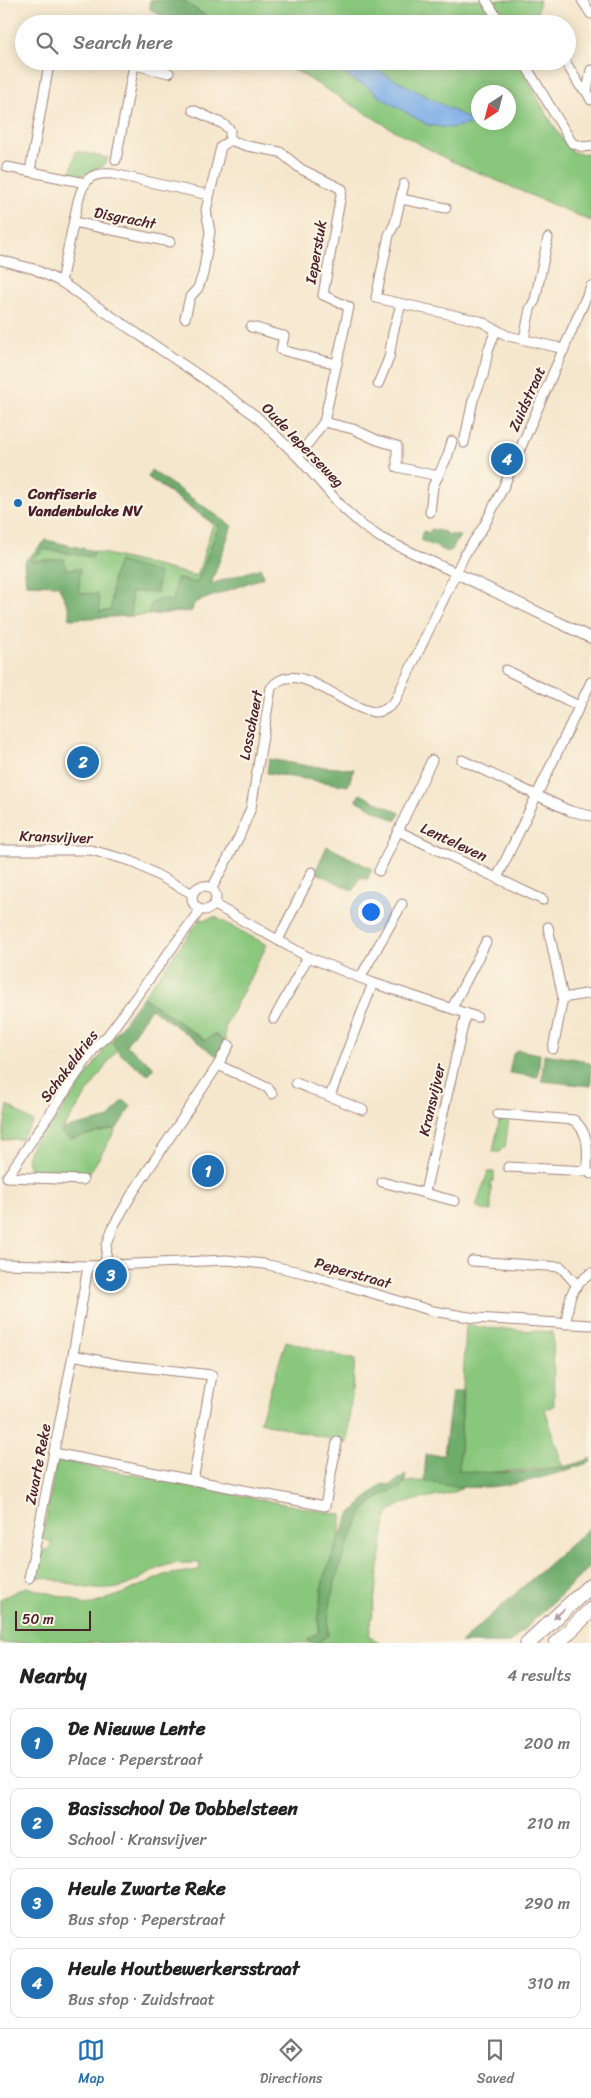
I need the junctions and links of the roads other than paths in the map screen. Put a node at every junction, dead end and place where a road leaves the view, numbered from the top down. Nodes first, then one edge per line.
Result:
1 (486, 0) edge
2 (582, 0) edge
3 (591, 14) edge
4 (495, 15) edge
5 (48, 70) dead end
6 (132, 70) edge
7 (158, 70) edge
8 (528, 70) edge
9 (570, 70) edge
10 (591, 70) edge
11 (169, 73) dead end
12 (589, 96) edge
13 (193, 110) dead end
14 (230, 140) junction
15 (591, 146) edge
16 (7, 167) dead end
17 (114, 167) junction
18 (30, 171) junction
19 (86, 183) junction
20 (404, 184) dead end
21 (209, 195) junction
22 (401, 199) junction
23 (446, 208) dead end
24 (74, 222) junction
25 (548, 238) dead end
26 (170, 242) dead end
27 (0, 260) edge
28 (61, 282) junction
29 (591, 286) edge
30 (401, 304) junction
31 (185, 318) dead end
32 (251, 327) dead end
33 (496, 330) junction
34 (524, 339) junction
35 (564, 350) junction
36 (337, 364) junction
37 (378, 384) dead end
38 (324, 422) junction
39 (452, 441) dead end
40 (464, 443) dead end
41 (298, 457) junction
42 (438, 476) junction
43 (430, 512) dead end
44 (456, 573) junction
45 (591, 638) edge
46 (506, 670) dead end
47 (591, 682) edge
48 (580, 706) junction
49 (432, 760) dead end
50 (462, 760) dead end
51 (536, 795) junction
52 (591, 816) edge
53 (398, 831) junction
54 (0, 850) edge
55 (379, 871) dead end
56 (312, 872) dead end
57 (497, 878) junction
58 (212, 888) junction
59 (193, 894) junction
60 (543, 900) dead end
61 (402, 904) dead end
62 (215, 905) junction
63 (200, 910) junction
64 (548, 927) dead end
65 (278, 940) junction
66 (486, 942) dead end
67 (308, 957) junction
68 (360, 978) junction
69 (373, 983) junction
70 (591, 993) edge
71 (564, 998) junction
72 (452, 1008) junction
73 (466, 1013) junction
74 (477, 1017) dead end
75 (274, 1019) dead end
76 (229, 1045) dead end
77 (553, 1049) dead end
78 (218, 1065) junction
79 (296, 1083) dead end
80 (272, 1094) dead end
81 (330, 1096) junction
82 (363, 1110) dead end
83 (498, 1114) dead end
84 (508, 1166) dead end
85 (589, 1172) edge
86 (83, 1180) dead end
87 (382, 1182) dead end
88 (425, 1192) junction
89 (455, 1200) dead end
90 (472, 1261) dead end
91 (0, 1264) edge
92 (106, 1265) junction
93 (88, 1266) junction
94 (591, 1273) edge
95 (576, 1284) junction
96 (566, 1324) junction
97 (591, 1325) edge
98 (73, 1355) junction
99 (337, 1442) dead end
100 (54, 1453) junction
101 (193, 1480) junction
102 (29, 1578) dead end
103 (591, 1585) edge
104 (591, 1610) edge
105 (528, 1643) edge
106 (557, 1643) edge

1 - 4 street
2 - 3 street
5 - 18 street
6 - 17 street
7 - 11 street
8 - 15 street
9 - 12 street
10 - 12 street
13 - 14 street
14 - 21 street
14 - 36 street, Ieperstuk
16 - 18 street
17 - 19 street
17 - 21 street
18 - 19 street
19 - 24 street, Disgracht
20 - 22 street
21 - 31 street
22 - 23 street
22 - 30 street
24 - 26 street, Disgracht
24 - 28 street, Disgracht
25 - 34 street
27 - 28 street, Oude Ieperseweg
28 - 41 street, Oude Ieperseweg
29 - 35 street, Zuidstraat
30 - 33 street
30 - 37 street
32 - 36 street
33 - 34 street
33 - 40 street
34 - 35 street
35 - 44 street, Zuidstraat
36 - 38 street, Ieperstuk
38 - 41 street, Ieperstuk
38 - 42 street
39 - 42 street
41 - 44 street, Oude Ieperseweg
42 - 43 street
44 - 45 street, Oude Ieperseweg
44 - 58 street, Losschaert
46 - 48 street
47 - 48 street, Lenteleven
48 - 51 street, Lenteleven
49 - 53 street, Lenteleven
50 - 51 street
51 - 52 street
51 - 57 street, Lenteleven
53 - 55 street, Lenteleven
53 - 57 street, Lenteleven
54 - 59 street, Kransvijver
56 - 65 street
57 - 60 street, Lenteleven
58 - 59 street
58 - 62 street
59 - 63 street
61 - 68 street
62 - 63 street
62 - 65 street
63 - 86 street, Schakeldries
64 - 71 street
65 - 67 street
66 - 72 street
67 - 68 street
67 - 75 street
68 - 69 street
69 - 72 street
69 - 81 street
70 - 71 street
71 - 77 street
72 - 73 street
73 - 74 street
73 - 88 street, Kransvijver
76 - 78 street
78 - 80 street
78 - 92 street
79 - 81 street
81 - 82 street
83 - 85 street
84 - 85 street
87 - 88 street
88 - 89 street
90 - 95 street
91 - 93 street, Peperstraat
92 - 93 street, Peperstraat
92 - 96 street, Peperstraat
93 - 98 street, Zwarte Reke
94 - 95 street
95 - 96 street
96 - 97 street, Peperstraat
98 - 100 street, Zwarte Reke
98 - 101 street
99 - 101 street
100 - 101 street
100 - 102 street, Zwarte Reke
103 -> 105 highway
104 - 106 highway

